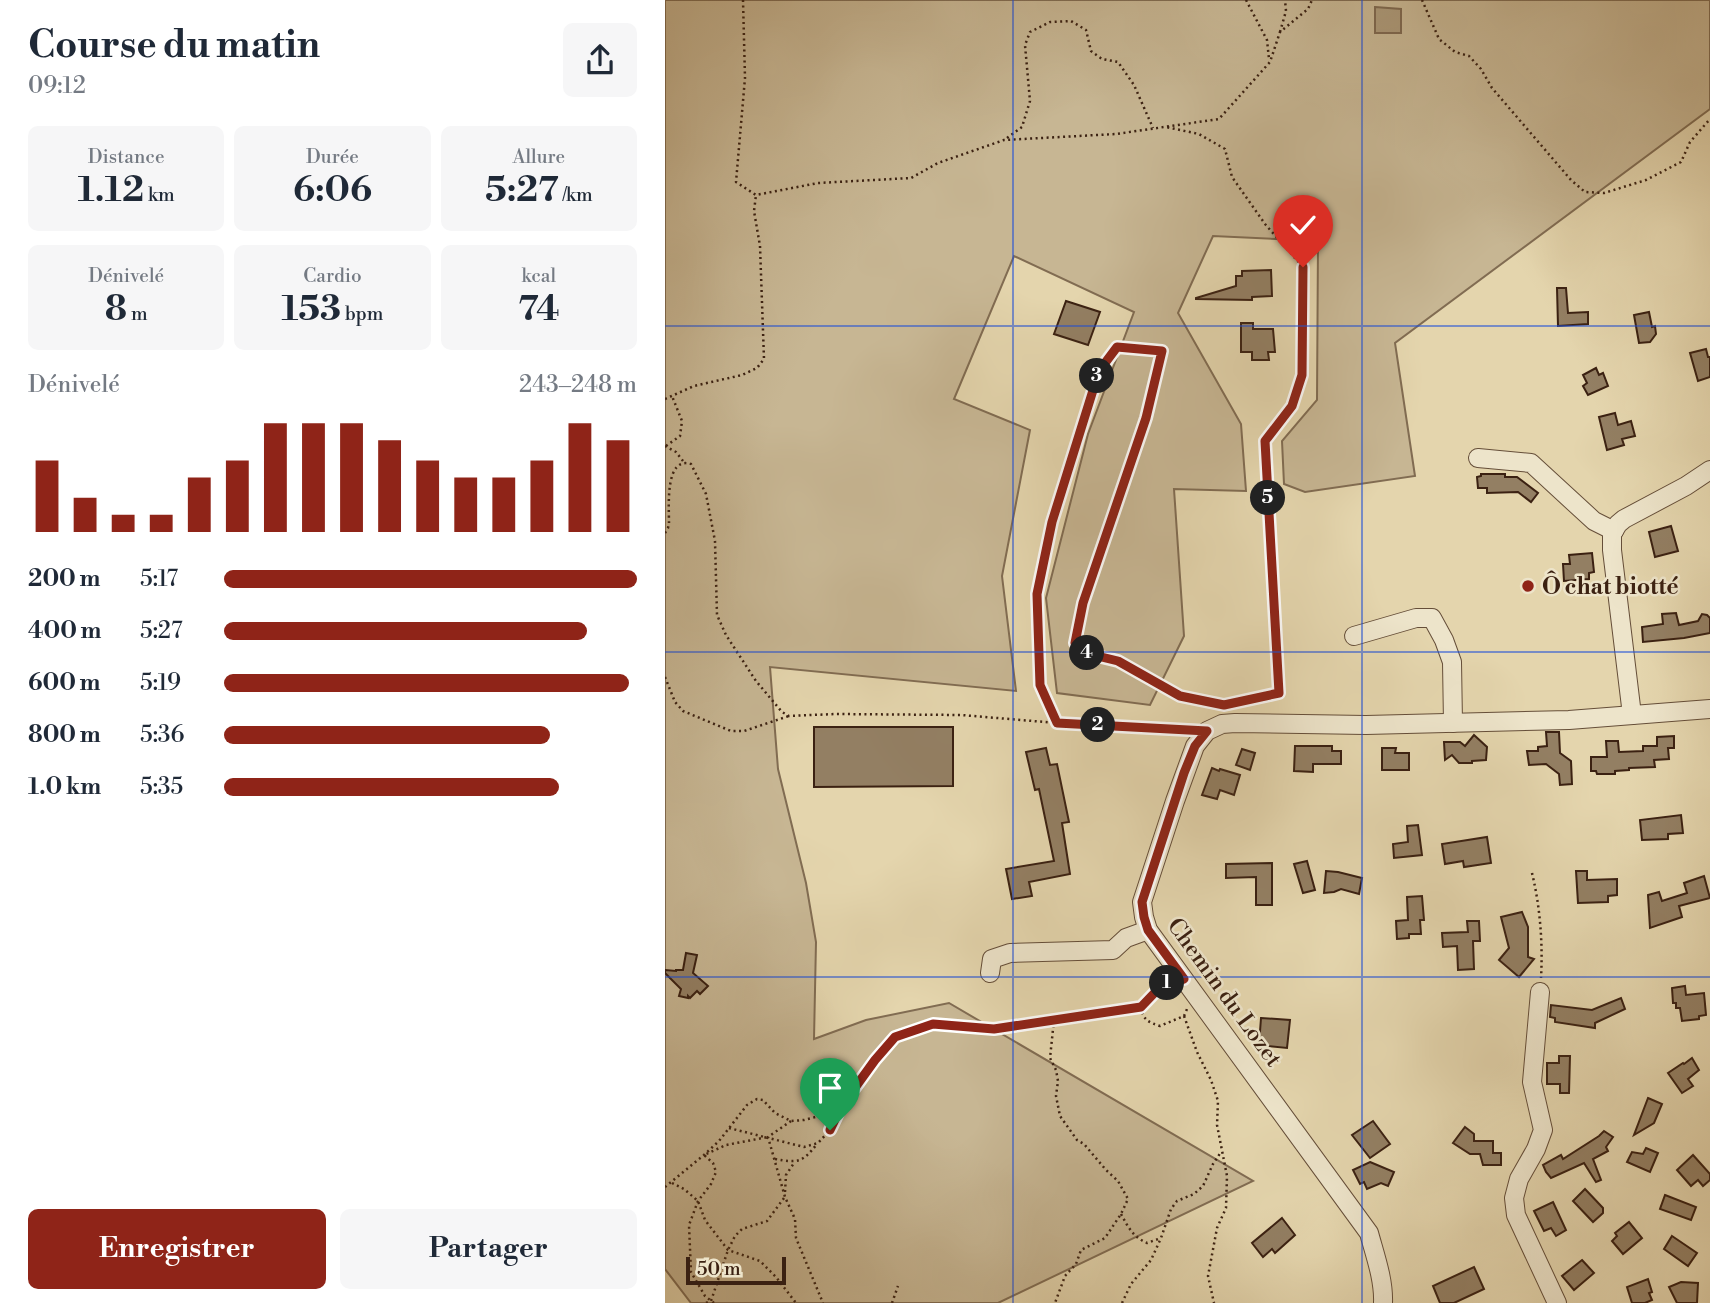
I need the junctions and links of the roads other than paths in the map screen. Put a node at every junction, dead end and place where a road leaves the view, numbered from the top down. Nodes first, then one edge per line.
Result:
1 (1478, 458) dead end
2 (1710, 470) edge
3 (1613, 531) junction
4 (1354, 636) dead end
5 (1710, 709) edge
6 (1632, 715) junction
7 (1453, 723) junction
8 (1148, 930) junction
9 (990, 973) dead end
10 (1540, 992) road end
11 (1383, 1303) edge
12 (1557, 1303) edge

1 - 3 street
2 - 3 street
3 - 6 street
4 - 7 street
5 - 6 street
6 - 7 street
7 - 8 street, Chemin du Lozet
8 - 9 street
8 - 11 street, Chemin du Lozet
10 - 12 street

